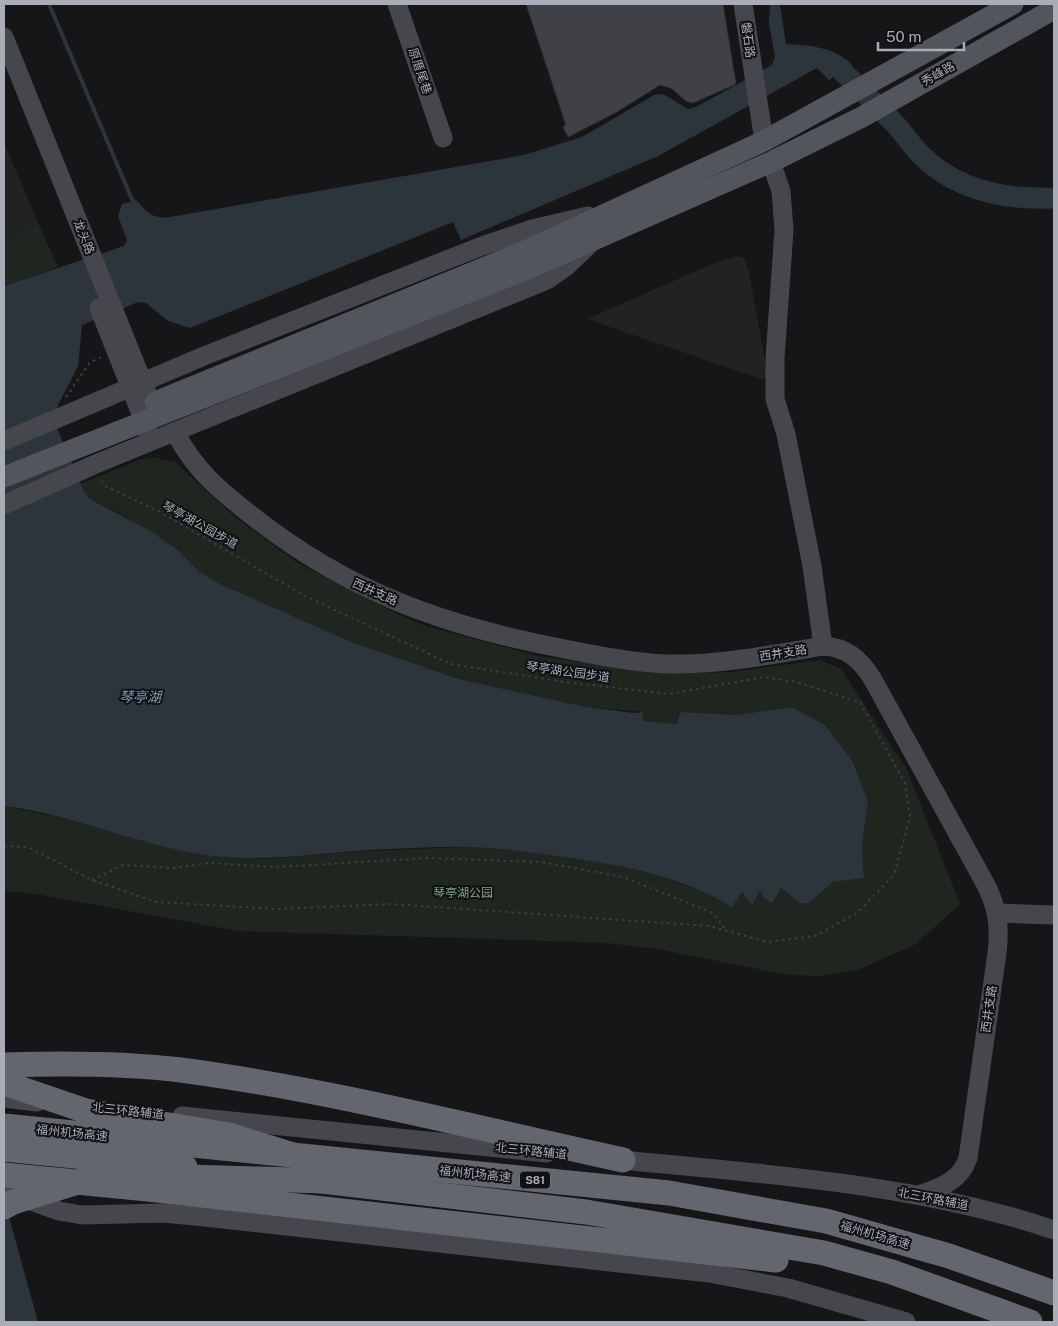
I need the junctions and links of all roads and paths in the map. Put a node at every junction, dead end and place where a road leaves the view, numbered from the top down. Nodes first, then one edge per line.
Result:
1 (397, 4) edge
2 (743, 4) edge
3 (1013, 4) edge
4 (1054, 9) edge
5 (4, 37) edge
6 (4, 70) edge
7 (443, 138) dead end
8 (764, 141) junction
9 (771, 162) junction
10 (616, 209) junction
11 (77, 235) junction
12 (591, 243) junction
13 (528, 260) junction
14 (112, 324) junction
15 (258, 335) junction
16 (115, 350) junction
17 (137, 386) junction
18 (288, 387) junction
19 (67, 402) dead end
20 (164, 436) junction
21 (4, 441) edge
22 (4, 464) edge
23 (97, 467) junction
24 (4, 478) edge
25 (4, 505) edge
26 (823, 646) junction
27 (4, 846) edge
28 (92, 880) junction
29 (998, 913) junction
30 (1054, 914) edge
31 (727, 931) junction
32 (4, 1065) edge
33 (4, 1083) edge
34 (4, 1098) edge
35 (4, 1126) edge
36 (4, 1149) edge
37 (298, 1156) junction
38 (623, 1160) junction
39 (326, 1181) junction
40 (8, 1189) edge
41 (919, 1195) junction
42 (1054, 1230) edge
43 (892, 1272) junction
44 (1054, 1293) edge
45 (906, 1322) edge
46 (1030, 1322) edge

1 - 7 main road, 原厝尾巷
2 - 8 main road, 磐石路
3 - 8 main road, 秀峰路
4 - 9 main road, 秀峰路
5 - 11 main road, 龙头路
6 - 11 main road, 龙头路
8 - 10 main road, 秀峰路
9 - 12 main road, 秀峰路
9 - 26 main road
10 - 13 main road, 秀峰路
10 - 15 main road
11 - 14 main road, 龙头路
12 - 13 main road, 秀峰路
12 - 18 main road
13 - 22 main road, bridge
13 - 24 main road, bridge
14 - 16 main road, 龙头路
14 - 17 main road, 龙头路
15 - 17 main road
15 - 18 main road
16 - 17 main road, 龙头路
16 - 19 path
17 - 20 main road, 西井支路
17 - 21 main road, bridge
18 - 20 main road
20 - 23 main road
20 - 26 main road, 西井支路
23 - 25 main road, bridge
23 - 31 path, 琴亭湖公园步道
26 - 29 main road, 西井支路
27 - 28 path, 琴亭湖公园步道
28 - 31 path, 琴亭湖公园步道
28 - 31 path
29 - 30 main road
29 - 41 main road, 西井支路
32 - 38 highway
33 - 37 highway, bridge
34 - 38 main road, 北三环路辅道
35 - 37 highway, 福州机场高速 / S81, bridge
36 - 39 highway, 福州机场高速 / S81, bridge
37 - 44 highway, 福州机场高速 / S81
38 - 41 main road, 北三环路辅道
39 - 40 highway, bridge
39 - 43 highway, 福州机场高速 / S81
40 - 43 highway
40 - 45 main road
41 - 42 main road, 北三环路辅道
43 - 46 highway, 福州机场高速 / S81

